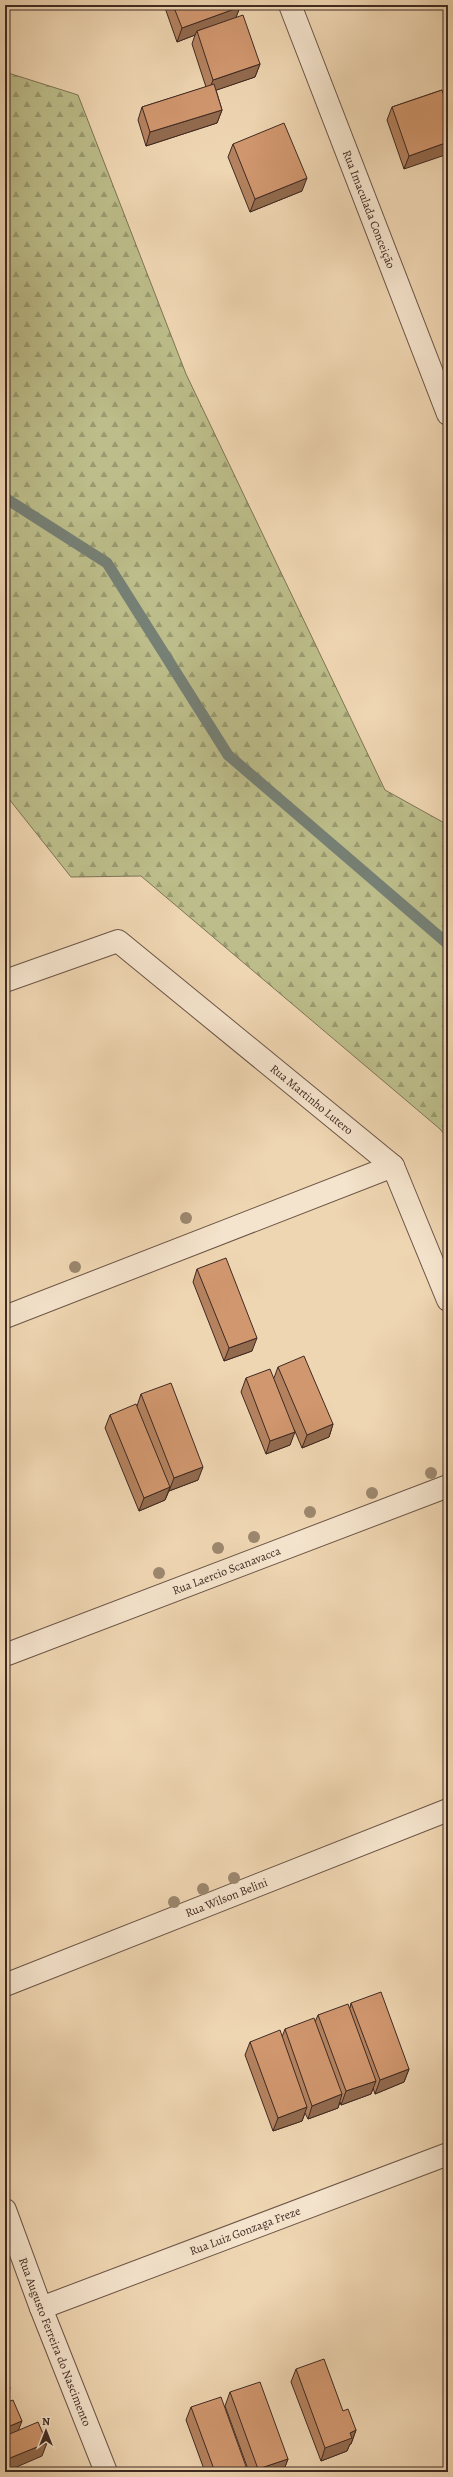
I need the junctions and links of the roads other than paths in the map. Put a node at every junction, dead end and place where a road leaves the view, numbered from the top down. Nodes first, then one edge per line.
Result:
1 (290, 5) edge
2 (448, 414) edge
3 (5, 981) edge
4 (392, 1166) junction
5 (448, 1300) edge
6 (5, 1317) edge
7 (448, 1486) edge
8 (5, 1655) edge
9 (448, 1810) edge
10 (5, 1985) edge
11 (448, 2154) edge
12 (5, 2210) edge
13 (41, 2308) junction
14 (106, 2472) edge

1 - 2 street, Rua Imaculada Conceição
3 - 4 street, Rua Martinho Lutero
4 - 5 street, Rua Martinho Lutero
4 - 6 street
7 - 8 street, Rua Laercio Scanavacca
9 - 10 street, Rua Wilson Belini
11 - 13 street, Rua Luiz Gonzaga Freze
12 - 13 street, Rua Augusto Ferreira do Nascimento
13 - 14 street, Rua Augusto Ferreira do Nascimento

